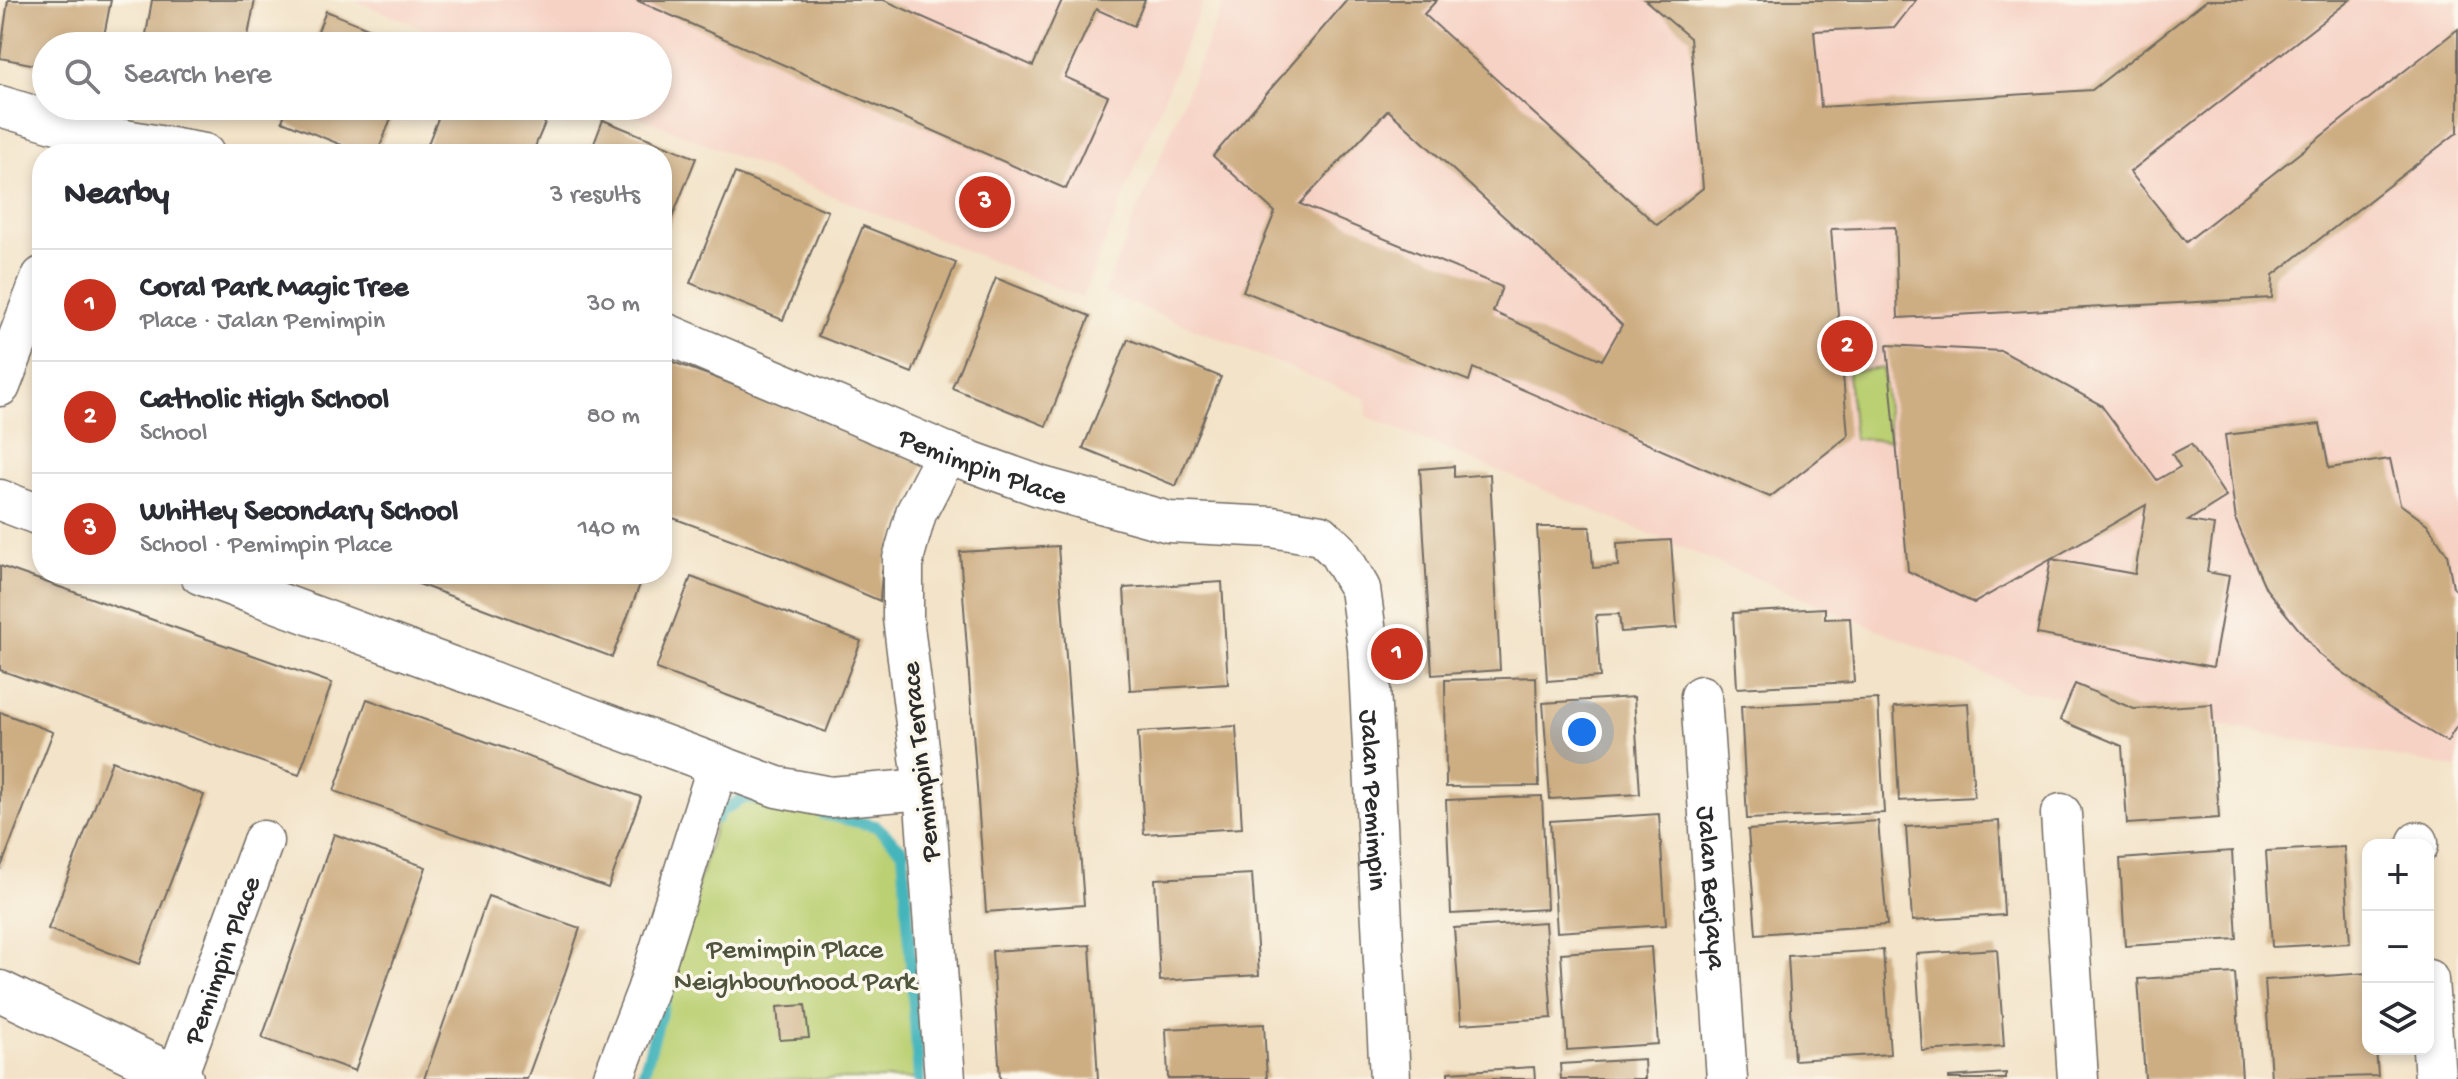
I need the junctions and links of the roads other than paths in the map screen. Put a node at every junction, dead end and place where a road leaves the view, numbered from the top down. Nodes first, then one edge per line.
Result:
1 (0, 106) edge
2 (32, 119) edge
3 (34, 120) edge
4 (93, 144) edge
5 (32, 303) edge
6 (672, 336) edge
7 (0, 386) edge
8 (947, 453) junction
9 (0, 500) edge
10 (32, 512) edge
11 (1321, 535) joint
12 (227, 584) edge
13 (1701, 696) dead end
14 (718, 765) junction
15 (924, 789) junction
16 (2061, 814) dead end
17 (263, 841) dead end
18 (2428, 983) edge
19 (0, 991) edge
20 (180, 1078) edge
21 (613, 1079) edge
22 (945, 1079) edge
23 (1390, 1079) edge
24 (1727, 1079) edge
25 (2078, 1079) edge
26 (2435, 1079) edge

1 - 2 street
3 - 4 street
5 - 7 street
6 - 8 street, Pemimpin Place
8 - 11 street, Pemimpin Place
8 - 15 street, Pemimpin Terrace
9 - 10 street
11 - 23 street, Jalan Pemimpin
12 - 14 street
13 - 24 street, Jalan Berjaya
14 - 15 street
14 - 21 street
15 - 22 street, Pemimpin Terrace
16 - 25 street
17 - 20 street, Pemimpin Place
18 - 26 street
19 - 20 street, Pemimpin Place

